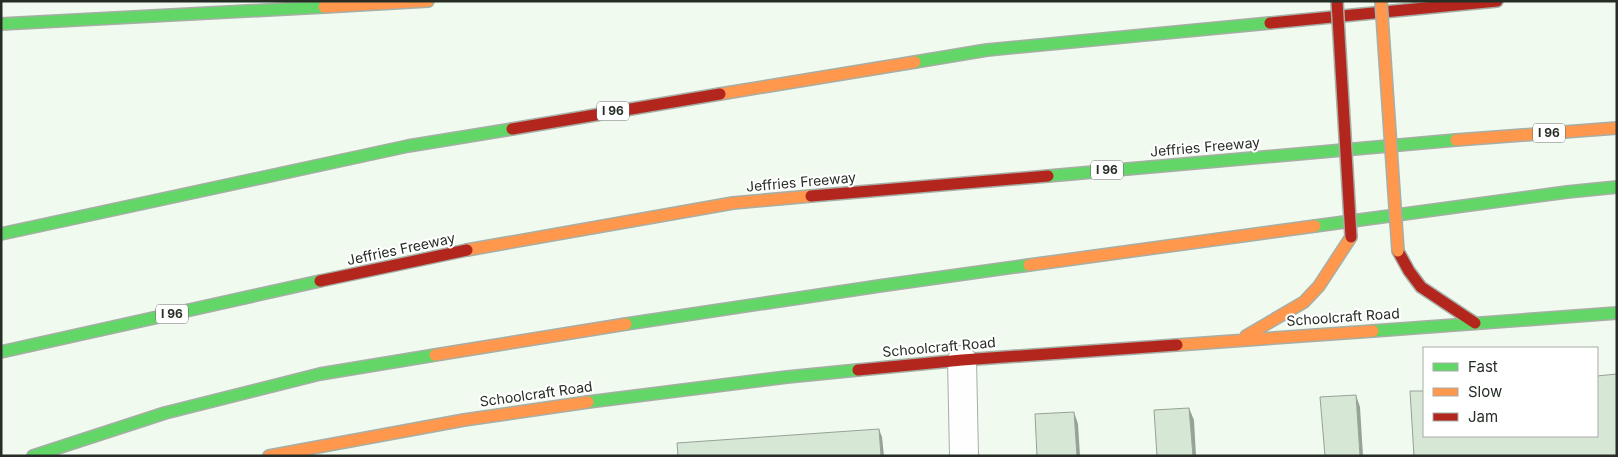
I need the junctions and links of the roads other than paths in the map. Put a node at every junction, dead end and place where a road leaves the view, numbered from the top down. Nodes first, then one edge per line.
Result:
1 (428, 1) edge
2 (1337, 1) edge
3 (1381, 1) edge
4 (1496, 1) edge
5 (1, 24) edge
6 (1617, 128) edge
7 (1617, 187) edge
8 (1, 234) edge
9 (1617, 313) edge
10 (1475, 323) junction
11 (1240, 340) junction
12 (1, 352) edge
13 (962, 360) junction
14 (34, 456) edge
15 (269, 456) edge
16 (964, 456) edge

1 - 5 main road
2 - 11 main road, bridge
3 - 10 main road, bridge
4 - 8 main road, I 96
6 - 12 main road, Jeffries Freeway / I 96
7 - 14 main road
9 - 10 main road, Schoolcraft Road
10 - 11 main road, Schoolcraft Road
11 - 13 main road, Schoolcraft Road
13 - 15 main road, Schoolcraft Road
13 - 16 street

